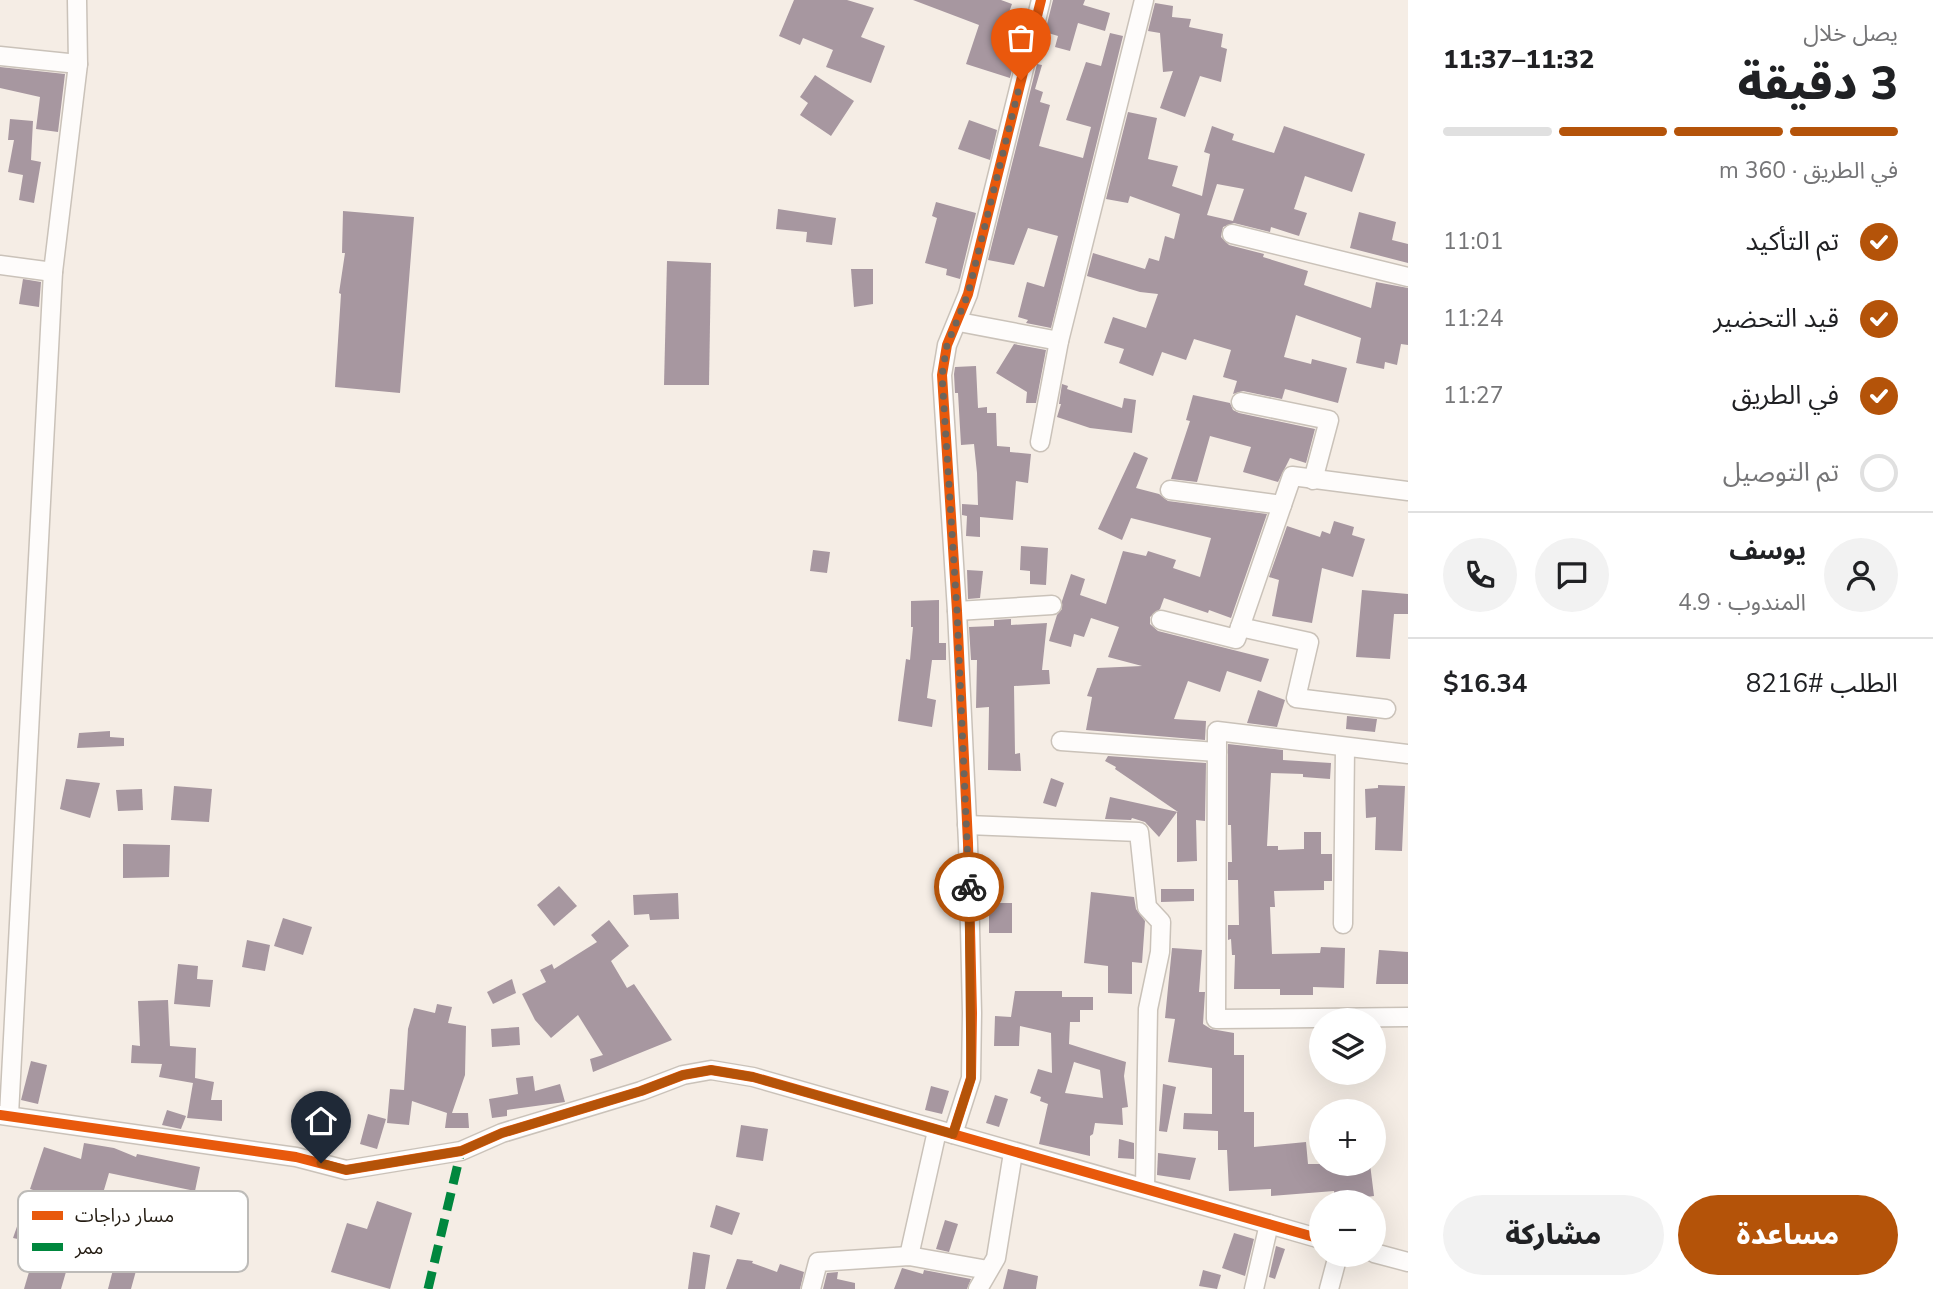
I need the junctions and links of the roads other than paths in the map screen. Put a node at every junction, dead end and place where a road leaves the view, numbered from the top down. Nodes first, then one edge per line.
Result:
1 (77, 0) edge
2 (1041, 0) edge
3 (1144, 0) edge
4 (0, 56) edge
5 (78, 64) junction
6 (1232, 234) dead end
7 (0, 264) edge
8 (53, 272) junction
9 (1408, 277) edge
10 (959, 321) junction
11 (1059, 341) junction
12 (1241, 402) dead end
13 (1041, 442) dead end
14 (1313, 480) junction
15 (1170, 490) dead end
16 (1408, 491) edge
17 (1282, 505) junction
18 (1052, 605) dead end
19 (957, 611) junction
20 (1161, 620) dead end
21 (1240, 627) junction
22 (1387, 709) dead end
23 (1061, 741) dead end
24 (1345, 748) junction
25 (1217, 752) junction
26 (1408, 754) edge
27 (967, 825) junction
28 (1343, 924) dead end
29 (1408, 1017) edge
30 (4, 1115) edge
31 (945, 1133) junction
32 (1013, 1153) junction
33 (1145, 1188) junction
34 (1269, 1224) junction
35 (1309, 1236) edge
36 (909, 1256) junction
37 (1386, 1256) edge
38 (1408, 1262) edge
39 (1335, 1267) edge
40 (988, 1270) junction
41 (811, 1289) edge
42 (978, 1289) edge
43 (1254, 1289) edge
44 (1329, 1289) edge

1 - 5 street
2 - 10 street
3 - 11 street
4 - 5 street
5 - 8 street
6 - 9 street
7 - 8 street
8 - 30 street
10 - 11 street
10 - 19 street
11 - 13 street
12 - 14 street
14 - 16 street
14 - 17 street
15 - 17 street
17 - 21 street
18 - 19 street
19 - 27 street
20 - 21 street
21 - 22 street
23 - 25 street
24 - 25 street
24 - 26 street
24 - 28 street
25 - 29 street
27 - 31 street
27 - 33 street
30 - 31 street
31 - 32 street
31 - 36 street
32 - 33 street
32 - 40 street
33 - 34 street
34 - 35 street
34 - 43 street
36 - 40 street
36 - 41 street
37 - 38 street
39 - 44 street
40 - 42 street

